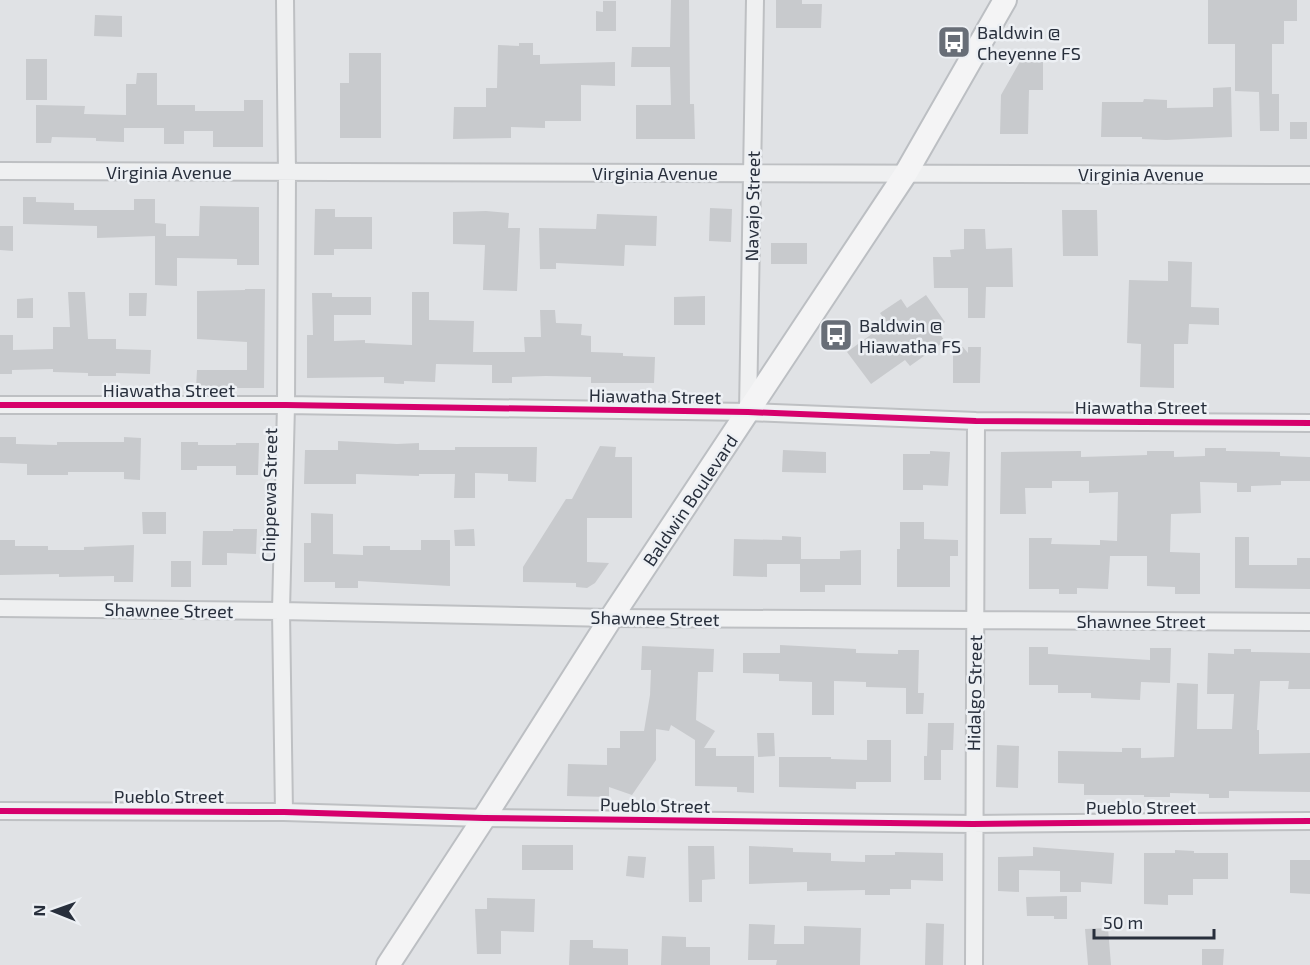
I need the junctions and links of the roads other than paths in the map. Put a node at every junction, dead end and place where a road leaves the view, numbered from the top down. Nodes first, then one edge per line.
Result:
1 (285, 0) edge
2 (755, 0) edge
3 (1005, 0) edge
4 (0, 171) edge
5 (287, 173) junction
6 (753, 173) junction
7 (906, 173) junction
8 (1310, 175) edge
9 (0, 405) edge
10 (286, 405) junction
11 (748, 412) junction
12 (976, 421) junction
13 (1310, 423) edge
14 (0, 608) edge
15 (281, 611) junction
16 (611, 618) junction
17 (975, 620) junction
18 (1310, 622) edge
19 (0, 811) edge
20 (284, 812) junction
21 (484, 818) junction
22 (1310, 821) edge
23 (973, 824) junction
24 (388, 965) edge
25 (974, 965) edge

1 - 5 street, Chippewa Street
2 - 6 street, Navajo Street
3 - 7 main road, Baldwin Boulevard
4 - 5 street, Virginia Avenue
5 - 6 street, Virginia Avenue
5 - 10 street, Chippewa Street
6 - 7 street, Virginia Avenue
6 - 11 street, Navajo Street
7 - 8 street, Virginia Avenue
7 - 11 main road, Baldwin Boulevard
9 - 10 street, Hiawatha Street
10 - 11 street, Hiawatha Street
10 - 15 street, Chippewa Street
11 - 12 street, Hiawatha Street
11 - 16 main road, Baldwin Boulevard
12 - 13 street, Hiawatha Street
12 - 17 street, Hidalgo Street
14 - 15 street, Shawnee Street
15 - 16 street, Shawnee Street
15 - 20 street, Chippewa Street
16 - 17 street, Shawnee Street
16 - 21 main road, Baldwin Boulevard
17 - 18 street, Shawnee Street
17 - 23 street, Hidalgo Street
19 - 20 street, Pueblo Street
20 - 21 street, Pueblo Street
21 - 23 street, Pueblo Street
21 - 24 main road, Baldwin Boulevard
22 - 23 street, Pueblo Street
23 - 25 street, Hidalgo Street

